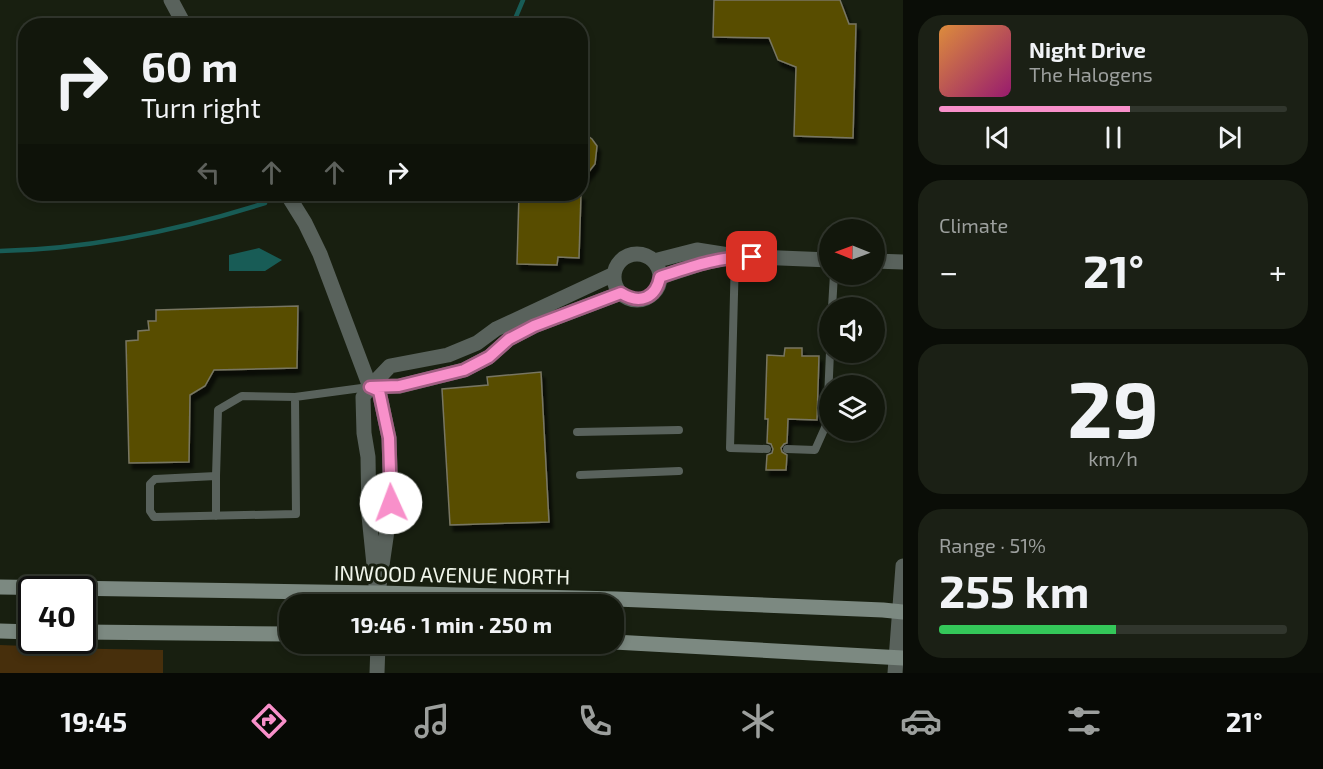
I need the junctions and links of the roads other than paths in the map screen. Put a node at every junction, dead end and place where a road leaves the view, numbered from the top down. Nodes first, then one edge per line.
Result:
1 (171, 0) edge
2 (181, 18) edge
3 (291, 201) edge
4 (735, 256) junction
5 (819, 260) edge
6 (654, 261) junction
7 (885, 261) edge
8 (903, 262) edge
9 (614, 274) junction
10 (660, 277) junction
11 (621, 293) junction
12 (830, 363) edge
13 (370, 387) junction
14 (295, 397) junction
15 (679, 430) dead end
16 (577, 432) dead end
17 (767, 449) dead end
18 (787, 449) dead end
19 (679, 471) dead end
20 (580, 475) dead end
21 (216, 476) junction
22 (216, 516) junction
23 (903, 566) edge
24 (0, 587) edge
25 (377, 594) edge
26 (379, 594) edge
27 (279, 596) edge
28 (624, 598) edge
29 (902, 612) edge
30 (0, 631) edge
31 (18, 632) edge
32 (96, 632) edge
33 (279, 634) edge
34 (624, 643) edge
35 (378, 654) edge
36 (900, 657) edge
37 (377, 673) edge
38 (895, 673) edge

1 - 2 street
3 - 13 street
4 - 5 street
4 - 6 street
4 - 10 street
4 - 17 lane
6 - 9 street
6 - 10 street
7 - 8 street
9 - 11 street
9 - 13 street
10 - 11 street
11 - 13 street
12 - 18 lane
13 - 14 lane
13 - 25 street
13 - 26 street
14 - 21 lane
14 - 22 lane
15 - 16 lane
19 - 20 lane
21 - 22 lane
21 - 22 lane
23 - 29 street
24 - 27 main road, INWOOD AVENUE NORTH
28 - 29 main road, INWOOD AVENUE NORTH
29 - 36 street
30 - 31 main road
32 - 33 main road
34 - 36 main road
35 - 37 street
36 - 38 street

